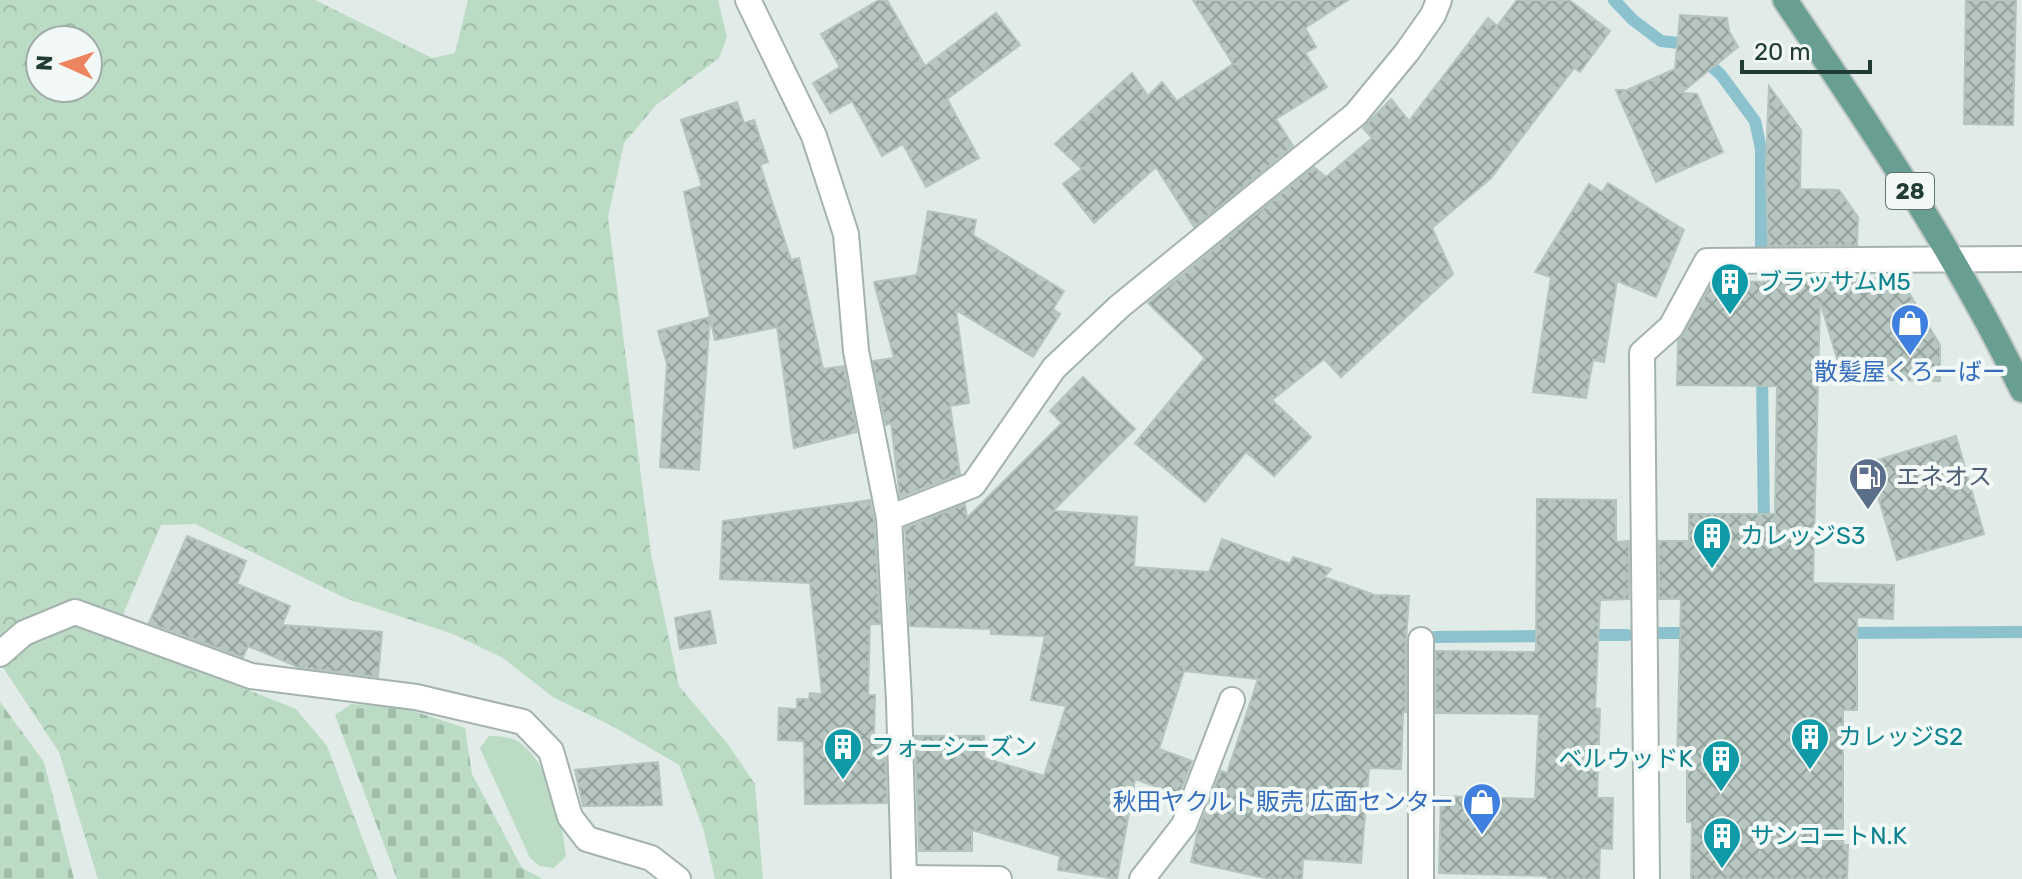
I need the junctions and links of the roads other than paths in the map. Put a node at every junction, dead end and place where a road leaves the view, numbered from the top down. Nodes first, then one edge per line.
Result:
1 (748, 0) edge
2 (1439, 0) edge
3 (1785, 0) edge
4 (1952, 259) junction
5 (2022, 259) edge
6 (2022, 390) edge
7 (889, 518) junction
8 (1421, 640) dead end
9 (0, 654) edge
10 (1232, 700) dead end
11 (904, 878) edge
12 (678, 879) edge
13 (999, 879) edge
14 (1142, 879) edge
15 (1421, 879) edge
16 (1647, 879) edge

1 - 7 street
2 - 7 street
3 - 4 main road, 28
4 - 5 street
4 - 6 main road, 28
4 - 16 street
7 - 11 street
8 - 15 street
9 - 12 street
10 - 14 street
11 - 13 street

